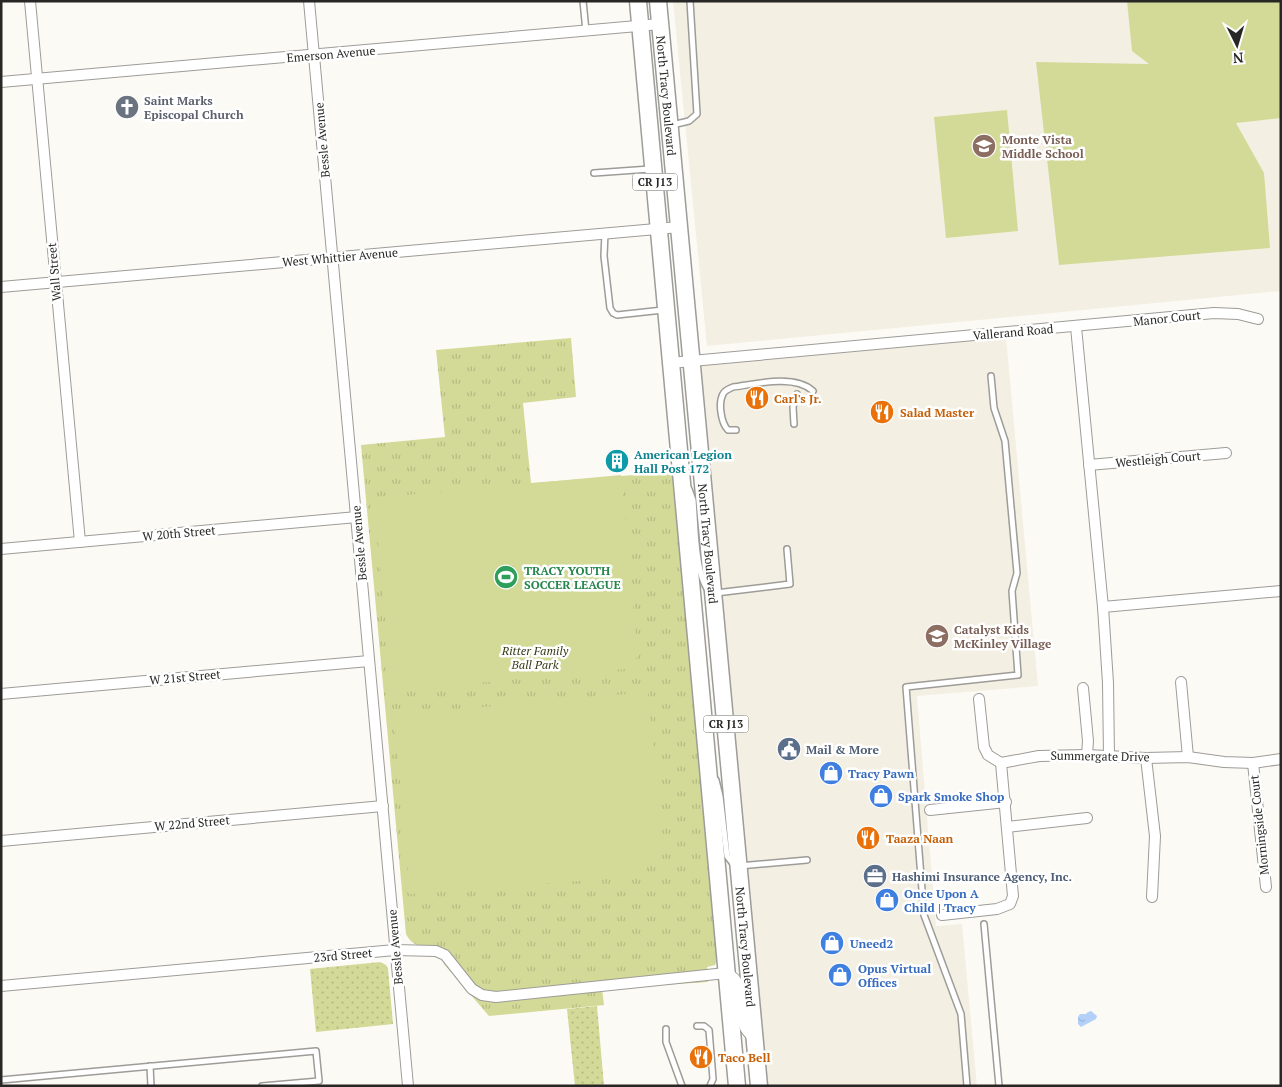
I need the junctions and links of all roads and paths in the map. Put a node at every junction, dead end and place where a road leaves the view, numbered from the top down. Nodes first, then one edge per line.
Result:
1 (30, 1) edge
2 (309, 1) edge
3 (583, 1) edge
4 (638, 1) edge
5 (658, 1) edge
6 (690, 1) edge
7 (660, 24) junction
8 (640, 26) junction
9 (586, 31) junction
10 (314, 55) junction
11 (36, 79) junction
12 (1, 82) edge
13 (669, 126) junction
14 (653, 168) junction
15 (594, 173) dead end
16 (679, 227) junction
17 (659, 228) junction
18 (606, 233) junction
19 (333, 258) junction
20 (55, 282) junction
21 (1, 287) edge
22 (666, 310) junction
23 (1258, 319) dead end
24 (1076, 327) junction
25 (692, 362) junction
26 (670, 363) junction
27 (991, 376) dead end
28 (812, 391) dead end
29 (797, 394) dead end
30 (794, 424) dead end
31 (736, 430) dead end
32 (1226, 453) dead end
33 (1089, 465) junction
34 (680, 471) junction
35 (357, 517) junction
36 (80, 542) junction
37 (1, 549) edge
38 (787, 549) dead end
39 (1281, 591) edge
40 (714, 593) junction
41 (1103, 607) junction
42 (369, 661) junction
43 (1181, 682) dead end
44 (1083, 688) dead end
45 (1, 694) edge
46 (979, 699) dead end
47 (1087, 755) junction
48 (1109, 756) junction
49 (707, 757) junction
50 (1188, 757) junction
51 (1146, 758) junction
52 (1281, 759) edge
53 (1001, 763) junction
54 (1253, 763) junction
55 (1006, 802) junction
56 (383, 806) junction
57 (930, 810) dead end
58 (1087, 818) dead end
59 (1007, 827) junction
60 (1, 840) edge
61 (807, 860) dead end
62 (739, 866) junction
63 (1266, 887) dead end
64 (1152, 897) dead end
65 (942, 915) dead end
66 (984, 924) dead end
67 (395, 950) junction
68 (726, 973) junction
69 (1, 986) edge
70 (697, 1026) dead end
71 (666, 1029) dead end
72 (755, 1040) junction
73 (150, 1066) junction
74 (1, 1080) edge
75 (151, 1086) edge
76 (262, 1086) edge
77 (408, 1086) edge
78 (682, 1086) edge
79 (710, 1086) edge
80 (737, 1086) edge
81 (759, 1086) edge
82 (967, 1086) edge
83 (999, 1086) edge

1 - 11 street, Wall Street
2 - 10 street, Bessle Avenue
3 - 9 lane
4 - 8 main road, North Tracy Boulevard / CR J13
5 - 7 main road, North Tracy Boulevard / CR J13
6 - 13 lane
7 - 8 street, Emerson Avenue
7 - 13 main road, North Tracy Boulevard / CR J13
8 - 9 street, Emerson Avenue
8 - 14 main road, North Tracy Boulevard / CR J13
9 - 10 street, Emerson Avenue
10 - 11 street, Emerson Avenue
10 - 19 street, Bessle Avenue
11 - 12 street, Emerson Avenue
11 - 20 street, Wall Street
13 - 16 main road, North Tracy Boulevard / CR J13
14 - 15 lane
14 - 17 main road, North Tracy Boulevard / CR J13
16 - 17 street, West Whittier Avenue
16 - 25 main road, North Tracy Boulevard / CR J13
17 - 18 street, West Whittier Avenue
17 - 22 main road, North Tracy Boulevard / CR J13
18 - 19 street, West Whittier Avenue
18 - 22 lane
19 - 20 street, West Whittier Avenue
19 - 35 street, Bessle Avenue
20 - 21 street, West Whittier Avenue
20 - 36 street, Wall Street
22 - 26 main road, North Tracy Boulevard / CR J13
23 - 24 street, Manor Court
24 - 25 street, Vallerand Road
24 - 33 street
25 - 26 street, Vallerand Road
25 - 40 main road, North Tracy Boulevard / CR J13
26 - 34 main road, North Tracy Boulevard / CR J13
27 - 82 lane
28 - 31 lane
29 - 30 lane
32 - 33 street, Westleigh Court
33 - 41 street
34 - 40 lane
34 - 49 main road, North Tracy Boulevard / CR J13
35 - 36 street, W 20th Street
35 - 42 street, Bessle Avenue
36 - 37 street, W 20th Street
38 - 40 lane
39 - 41 street
40 - 62 main road, North Tracy Boulevard / CR J13
41 - 48 street
42 - 45 street, W 21st Street
42 - 56 street, Bessle Avenue
43 - 50 street
44 - 47 street
46 - 53 street
47 - 48 street, Summergate Drive
47 - 53 street, Summergate Drive
48 - 51 street, Summergate Drive
49 - 62 lane
49 - 68 main road, North Tracy Boulevard / CR J13
50 - 51 street, Summergate Drive
50 - 54 street, Summergate Drive
51 - 64 street
52 - 54 street, Summergate Drive
53 - 55 street
54 - 63 street, Morningside Court
55 - 57 street
55 - 59 street
56 - 60 street, W 22nd Street
56 - 67 street, Bessle Avenue
58 - 59 street
59 - 65 street
61 - 62 lane
62 - 72 main road, North Tracy Boulevard / CR J13
66 - 83 lane
67 - 68 street, 23rd Street
67 - 69 street, 23rd Street
67 - 77 street, Bessle Avenue
68 - 72 street
68 - 80 main road, North Tracy Boulevard / CR J13
70 - 79 lane
71 - 78 lane
72 - 81 main road, North Tracy Boulevard / CR J13
73 - 74 lane
73 - 75 lane
73 - 76 lane

